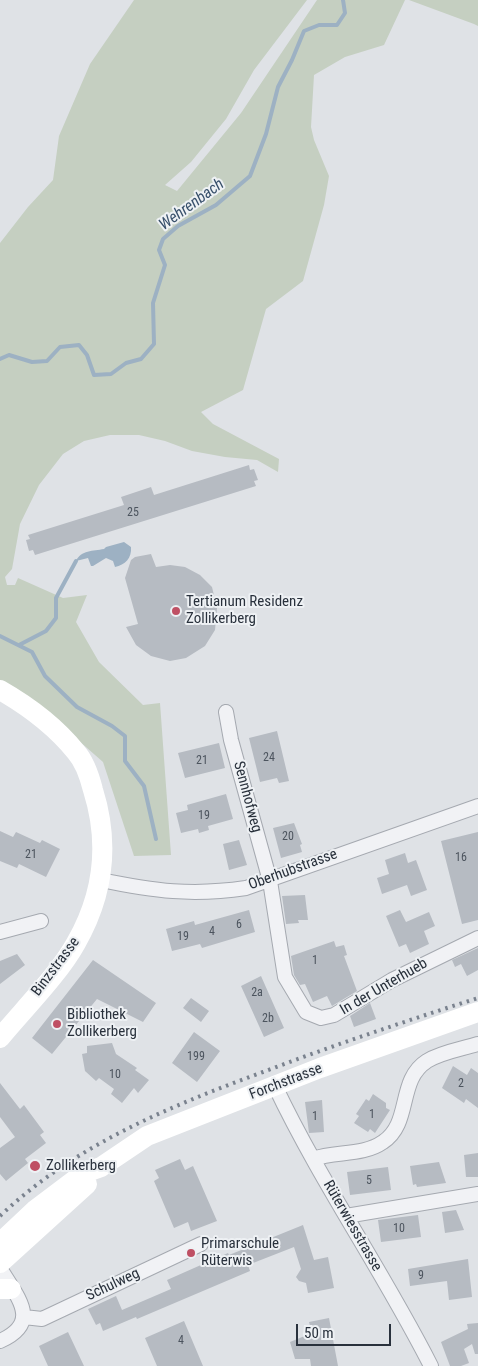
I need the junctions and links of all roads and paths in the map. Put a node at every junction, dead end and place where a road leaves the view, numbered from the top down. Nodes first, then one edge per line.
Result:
1 (0, 690) edge
2 (226, 712) dead end
3 (478, 806) edge
4 (101, 880) junction
5 (270, 881) junction
6 (41, 921) dead end
7 (0, 932) edge
8 (478, 938) edge
9 (478, 1012) edge
10 (0, 1038) edge
11 (478, 1044) edge
12 (275, 1086) junction
13 (313, 1159) junction
14 (101, 1167) junction
15 (478, 1194) edge
16 (346, 1216) junction
17 (0, 1243) edge
18 (201, 1244) dead end
19 (0, 1263) edge
20 (0, 1268) edge
21 (6, 1289) edge
22 (24, 1317) junction
23 (0, 1341) edge
24 (430, 1366) edge

1 - 4 main road, Binzstrasse
2 - 5 street, Sennhofweg
3 - 5 street, Oberhubstrasse
4 - 5 street, Oberhubstrasse
4 - 10 main road, Binzstrasse
5 - 8 street, In der Unterhueb
6 - 7 street
9 - 12 main road, Forchstrasse
11 - 13 street
12 - 13 street, Rüterwiesstrasse
12 - 14 main road, Forchstrasse
13 - 16 street, Rüterwiesstrasse
14 - 17 main road, Forchstrasse
14 - 19 main road, Forchstrasse
15 - 16 street
16 - 24 street, Rüterwiesstrasse
18 - 22 street, Schulweg
20 - 21 street
21 - 22 street
22 - 23 street

